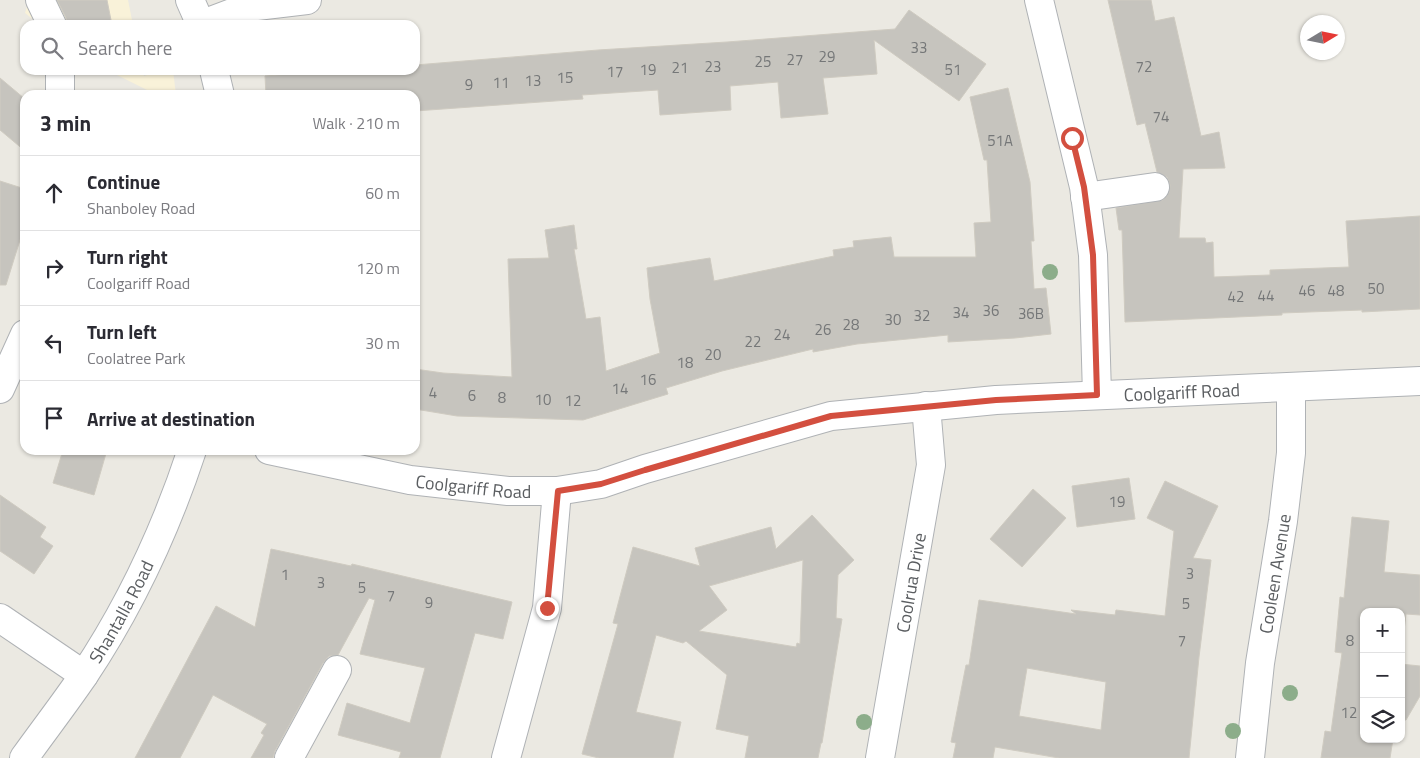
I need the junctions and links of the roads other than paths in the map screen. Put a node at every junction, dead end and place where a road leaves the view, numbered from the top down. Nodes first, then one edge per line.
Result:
1 (40, 0) edge
2 (190, 0) edge
3 (307, 0) edge
4 (1039, 0) edge
5 (50, 20) edge
6 (198, 20) edge
7 (213, 20) edge
8 (60, 75) edge
9 (215, 75) edge
10 (60, 90) edge
11 (219, 90) edge
12 (1155, 187) dead end
13 (1085, 197) junction
14 (20, 345) edge
15 (1420, 381) edge
16 (1291, 387) junction
17 (0, 389) edge
18 (1097, 395) junction
19 (926, 406) junction
20 (190, 455) edge
21 (292, 455) edge
22 (558, 491) junction
23 (0, 618) edge
24 (337, 670) dead end
25 (84, 675) junction
26 (24, 758) edge
27 (288, 758) edge
28 (506, 758) edge
29 (880, 758) edge
30 (1250, 758) edge

1 - 5 street
2 - 6 street
3 - 7 street
4 - 13 street
8 - 10 street
9 - 11 street
12 - 13 street
13 - 18 street
14 - 17 street
15 - 16 street, Coolgariff Road
16 - 18 street, Coolgariff Road
16 - 30 street, Cooleen Avenue
18 - 19 street, Coolgariff Road
19 - 22 street, Coolgariff Road
19 - 29 street, Coolrua Drive
20 - 25 street, Shantalla Road
21 - 22 street, Coolgariff Road
22 - 28 street
23 - 25 street
24 - 27 street
25 - 26 street, Shantalla Road

